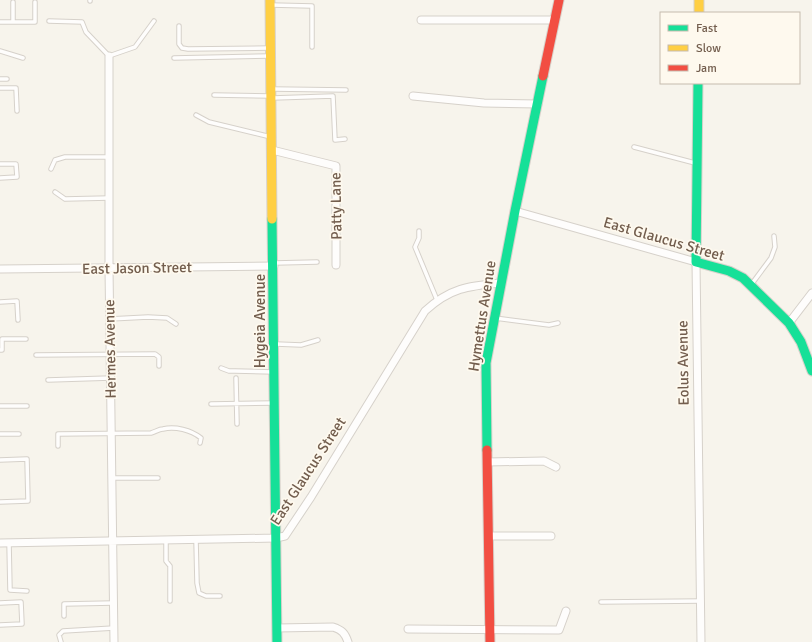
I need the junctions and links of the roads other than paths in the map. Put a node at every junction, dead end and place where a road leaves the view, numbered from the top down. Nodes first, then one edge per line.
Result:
1 (559, 0) edge
2 (699, 0) edge
3 (13, 2) dead end
4 (34, 2) dead end
5 (270, 2) edge
6 (699, 12) edge
7 (421, 20) dead end
8 (555, 20) junction
9 (49, 21) dead end
10 (154, 21) dead end
11 (0, 22) edge
12 (13, 22) junction
13 (178, 26) dead end
14 (312, 47) dead end
15 (0, 51) edge
16 (271, 52) junction
17 (109, 56) junction
18 (23, 58) dead end
19 (174, 58) dead end
20 (0, 79) edge
21 (8, 79) dead end
22 (698, 84) edge
23 (0, 88) edge
24 (346, 90) dead end
25 (272, 94) junction
26 (214, 96) dead end
27 (413, 96) dead end
28 (538, 104) junction
29 (16, 111) dead end
30 (196, 115) dead end
31 (272, 137) junction
32 (345, 139) dead end
33 (634, 147) dead end
34 (272, 150) junction
35 (109, 157) junction
36 (0, 164) edge
37 (697, 164) junction
38 (51, 169) dead end
39 (0, 178) edge
40 (55, 192) dead end
41 (109, 198) junction
42 (515, 211) junction
43 (419, 231) dead end
44 (774, 236) dead end
45 (317, 262) dead end
46 (696, 262) junction
47 (274, 264) junction
48 (336, 265) dead end
49 (109, 268) junction
50 (0, 269) edge
51 (500, 283) junction
52 (751, 285) junction
53 (812, 293) edge
54 (437, 300) junction
55 (0, 302) edge
56 (494, 318) junction
57 (110, 319) junction
58 (18, 320) dead end
59 (789, 322) junction
60 (558, 323) dead end
61 (176, 324) dead end
62 (26, 339) dead end
63 (318, 340) dead end
64 (274, 344) junction
65 (0, 350) edge
66 (110, 354) junction
67 (36, 355) dead end
68 (159, 366) dead end
69 (221, 368) dead end
70 (812, 371) edge
71 (275, 372) junction
72 (111, 378) junction
73 (236, 378) dead end
74 (48, 380) dead end
75 (275, 403) junction
76 (211, 404) dead end
77 (237, 404) junction
78 (0, 406) edge
79 (27, 406) dead end
80 (237, 424) dead end
81 (111, 433) junction
82 (0, 434) edge
83 (19, 434) dead end
84 (200, 443) dead end
85 (58, 446) dead end
86 (0, 460) edge
87 (487, 462) junction
88 (556, 466) dead end
89 (112, 478) junction
90 (158, 478) dead end
91 (0, 502) edge
92 (488, 536) junction
93 (551, 536) dead end
94 (276, 538) junction
95 (166, 540) junction
96 (196, 540) junction
97 (113, 541) junction
98 (0, 543) edge
99 (9, 543) junction
100 (27, 591) dead end
101 (220, 596) dead end
102 (701, 601) junction
103 (170, 602) dead end
104 (601, 602) dead end
105 (0, 603) edge
106 (113, 603) junction
107 (566, 611) dead end
108 (64, 616) dead end
109 (0, 625) edge
110 (114, 628) junction
111 (277, 628) junction
112 (490, 629) junction
113 (408, 630) dead end
114 (61, 642) edge
115 (114, 642) edge
116 (277, 642) edge
117 (348, 642) edge
118 (490, 642) edge
119 (702, 642) edge

1 - 8 street, Hymettus Avenue
2 - 6 street
3 - 12 lane
4 - 12 lane
5 - 14 lane
5 - 16 street, Hygeia Avenue
7 - 8 street
8 - 28 street, Hymettus Avenue
9 - 17 lane
10 - 17 lane
11 - 12 lane
13 - 16 lane
15 - 18 lane
16 - 19 lane
16 - 25 street, Hygeia Avenue
17 - 35 street, Hermes Avenue
20 - 21 lane
22 - 37 street, Eolus Avenue
23 - 29 lane
24 - 25 lane
25 - 26 lane
25 - 31 street, Hygeia Avenue
25 - 32 lane
27 - 28 street
28 - 42 street, Hymettus Avenue
30 - 31 lane
31 - 34 street, Hygeia Avenue
33 - 37 lane
34 - 47 street, Hygeia Avenue
34 - 48 street, Patty Lane
35 - 38 lane
35 - 41 street, Hermes Avenue
36 - 39 lane
37 - 46 street, Eolus Avenue
40 - 41 lane
41 - 49 street, Hermes Avenue
42 - 46 street, East Glaucus Street
42 - 51 street, Hymettus Avenue
43 - 54 lane
44 - 52 lane
45 - 47 lane
46 - 52 street, East Glaucus Street
46 - 102 street, Eolus Avenue
47 - 49 street, East Jason Street
47 - 64 street, Hygeia Avenue
49 - 50 street, East Jason Street
49 - 57 street, Hermes Avenue
51 - 54 street, East Glaucus Street
51 - 56 street, Hymettus Avenue
52 - 59 street, East Glaucus Street
53 - 59 street
54 - 94 street, East Glaucus Street
55 - 58 lane
56 - 60 lane
56 - 87 street, Hymettus Avenue
57 - 61 lane
57 - 66 street, Hermes Avenue
59 - 70 street, East Glaucus Street
62 - 65 lane
63 - 64 lane
64 - 71 street, Hygeia Avenue
66 - 67 lane
66 - 68 lane
66 - 72 street, Hermes Avenue
69 - 71 lane
71 - 75 street, Hygeia Avenue
72 - 74 lane
72 - 81 street, Hermes Avenue
73 - 77 lane
75 - 77 lane
75 - 94 street, Hygeia Avenue
76 - 77 lane
77 - 80 lane
78 - 79 lane
81 - 84 lane
81 - 85 lane
81 - 89 street, Hermes Avenue
82 - 83 lane
86 - 91 lane
87 - 88 street
87 - 92 street, Hymettus Avenue
89 - 90 lane
89 - 97 street, Hermes Avenue
92 - 93 street
92 - 112 street, Hymettus Avenue
94 - 96 street, East Glaucus Street
94 - 111 street, Hygeia Avenue
95 - 96 street, East Glaucus Street
95 - 97 street, East Glaucus Street
95 - 103 lane
96 - 101 lane
97 - 99 street, East Glaucus Street
97 - 106 street, Hermes Avenue
98 - 99 street, East Glaucus Street
99 - 100 lane
102 - 104 lane
102 - 119 street, Eolus Avenue
105 - 109 lane
106 - 108 lane
106 - 110 street, Hermes Avenue
107 - 112 street
110 - 114 lane
110 - 115 street, Hermes Avenue
111 - 116 street, Hygeia Avenue
111 - 117 street
112 - 113 street
112 - 118 street, Hymettus Avenue

